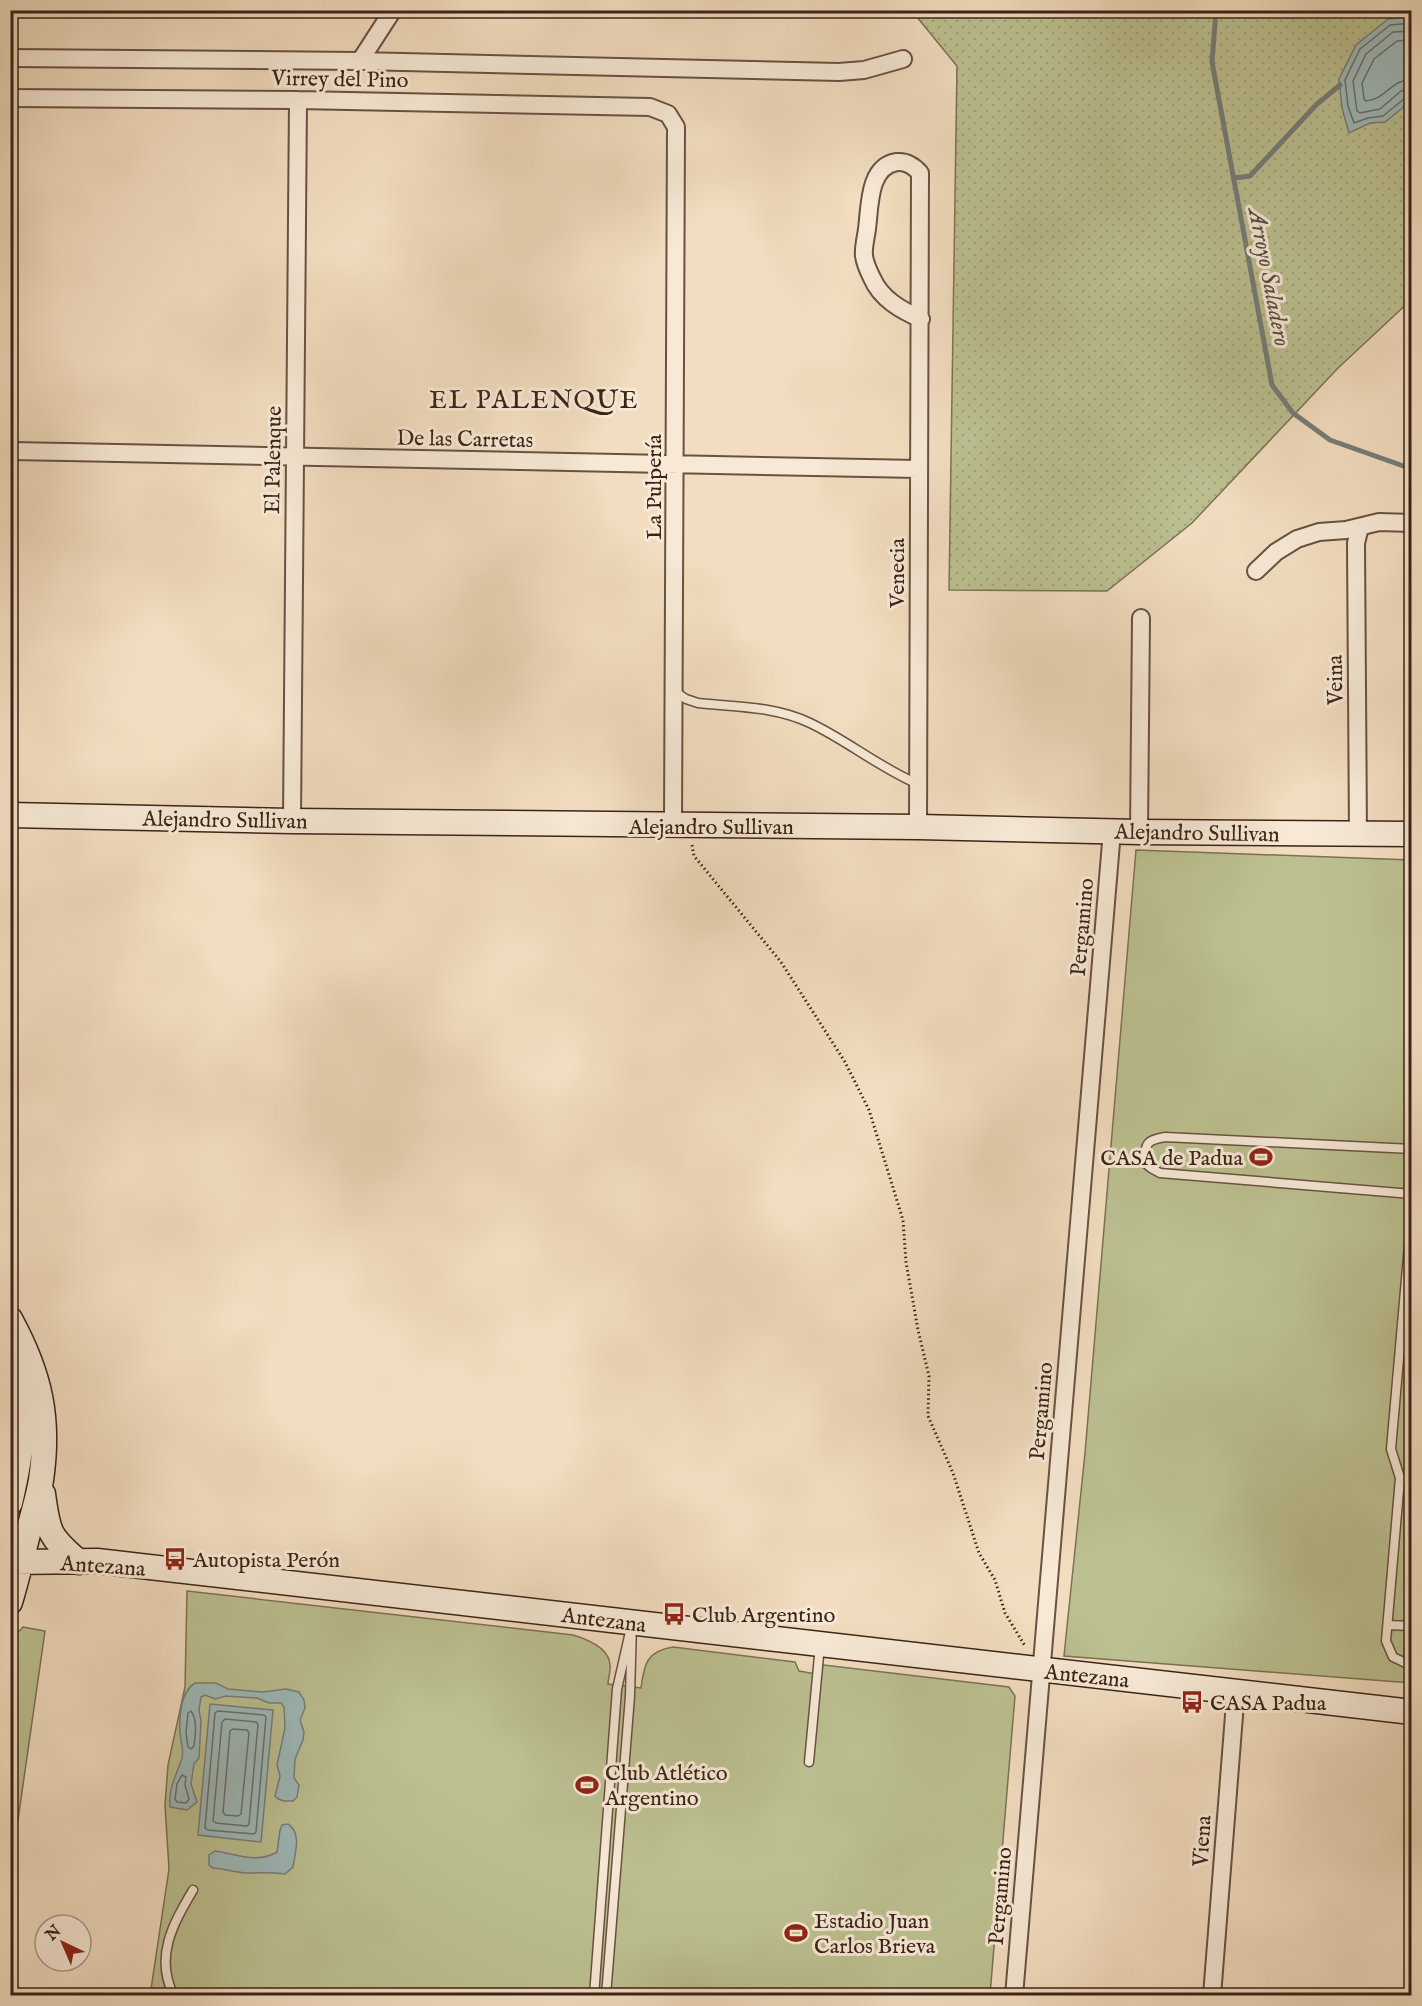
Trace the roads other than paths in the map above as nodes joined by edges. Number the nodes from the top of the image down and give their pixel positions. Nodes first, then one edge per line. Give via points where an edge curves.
1 (393, 10) edge
2 (10, 58) edge
3 (903, 59) dead end
4 (360, 61) junction
5 (10, 98) edge
6 (298, 100) junction
7 (668, 114) joint
8 (921, 319) junction
9 (10, 451) edge
10 (294, 456) junction
11 (675, 466) junction
12 (918, 469) junction
13 (1412, 523) edge
14 (1360, 526) junction
15 (1256, 571) dead end
16 (1141, 618) dead end
17 (674, 691) junction
18 (919, 784) junction
19 (10, 815) edge
20 (292, 821) junction
21 (681, 826) junction
22 (918, 827) junction
23 (1112, 831) junction
24 (1139, 832) junction
25 (1358, 834) junction
26 (1412, 834) edge
27 (1412, 1149) edge
28 (1412, 1194) edge
29 (1412, 1211) edge
30 (10, 1319) edge
31 (10, 1337) edge
32 (41, 1482) junction
33 (10, 1503) edge
34 (16, 1561) edge
35 (53, 1561) junction
36 (80, 1562) junction
37 (10, 1602) edge
38 (632, 1623) junction
39 (1388, 1625) junction
40 (1412, 1626) edge
41 (820, 1644) junction
42 (1412, 1666) edge
43 (1041, 1670) junction
44 (1236, 1690) junction
45 (1412, 1712) edge
46 (809, 1762) dead end
47 (193, 1890) dead end
48 (174, 1995) edge
49 (594, 1995) edge
50 (606, 1995) edge
51 (1014, 1995) edge
52 (1212, 1995) edge

1 - 4 street
2 - 4 street
3 - 4 street via 839,72
5 - 6 street, Virrey del Pino
6 - 7 street, Virrey del Pino via 650,107
6 - 10 street, El Palenque
7 - 11 street, La Pulpería via 676,127
8 - 8 street, Venecia via 920,173 913,165 900,162 877,175 864,256 879,290 892,303
8 - 12 street, Venecia
9 - 10 street, De las Carretas
10 - 11 street, De las Carretas
10 - 20 street, El Palenque
11 - 12 street, De las Carretas
11 - 17 street, La Pulpería
12 - 18 street, Venecia
13 - 14 street
14 - 15 street via 1298,539
14 - 25 street, Veina via 1356,543
16 - 24 street
17 - 18 lane via 698,703 770,710 800,719
17 - 21 street, La Pulpería
18 - 22 street, Venecia
19 - 20 street, Alejandro Sullivan
20 - 21 street, Alejandro Sullivan
21 - 22 street, Alejandro Sullivan
22 - 23 street, Alejandro Sullivan
23 - 24 street, Alejandro Sullivan
23 - 43 street, Pergamino
24 - 25 street, Alejandro Sullivan
25 - 26 street, Alejandro Sullivan
27 - 28 lane via 1165,1137 1152,1139 1145,1146 1144,1162 1160,1173
29 - 39 lane via 1391,1449 1400,1478
30 - 32 street via 38,1382 45,1441
31 - 33 street via 23,1412 22,1446
32 - 34 street
32 - 36 street via 48,1528
34 - 35 street, Antezana
34 - 37 street
35 - 36 street, Antezana
35 - 37 street via 29,1578
36 - 38 street, Antezana
38 - 41 street, Antezana
38 - 49 lane via 617,1689
38 - 50 lane via 630,1696
39 - 40 lane
39 - 42 lane via 1386,1641 1393,1657
41 - 43 street, Antezana
41 - 46 lane
43 - 44 street, Antezana
43 - 51 street, Pergamino
44 - 45 street, Antezana
44 - 52 street, Viena
47 - 48 lane via 166,1947 164,1960

